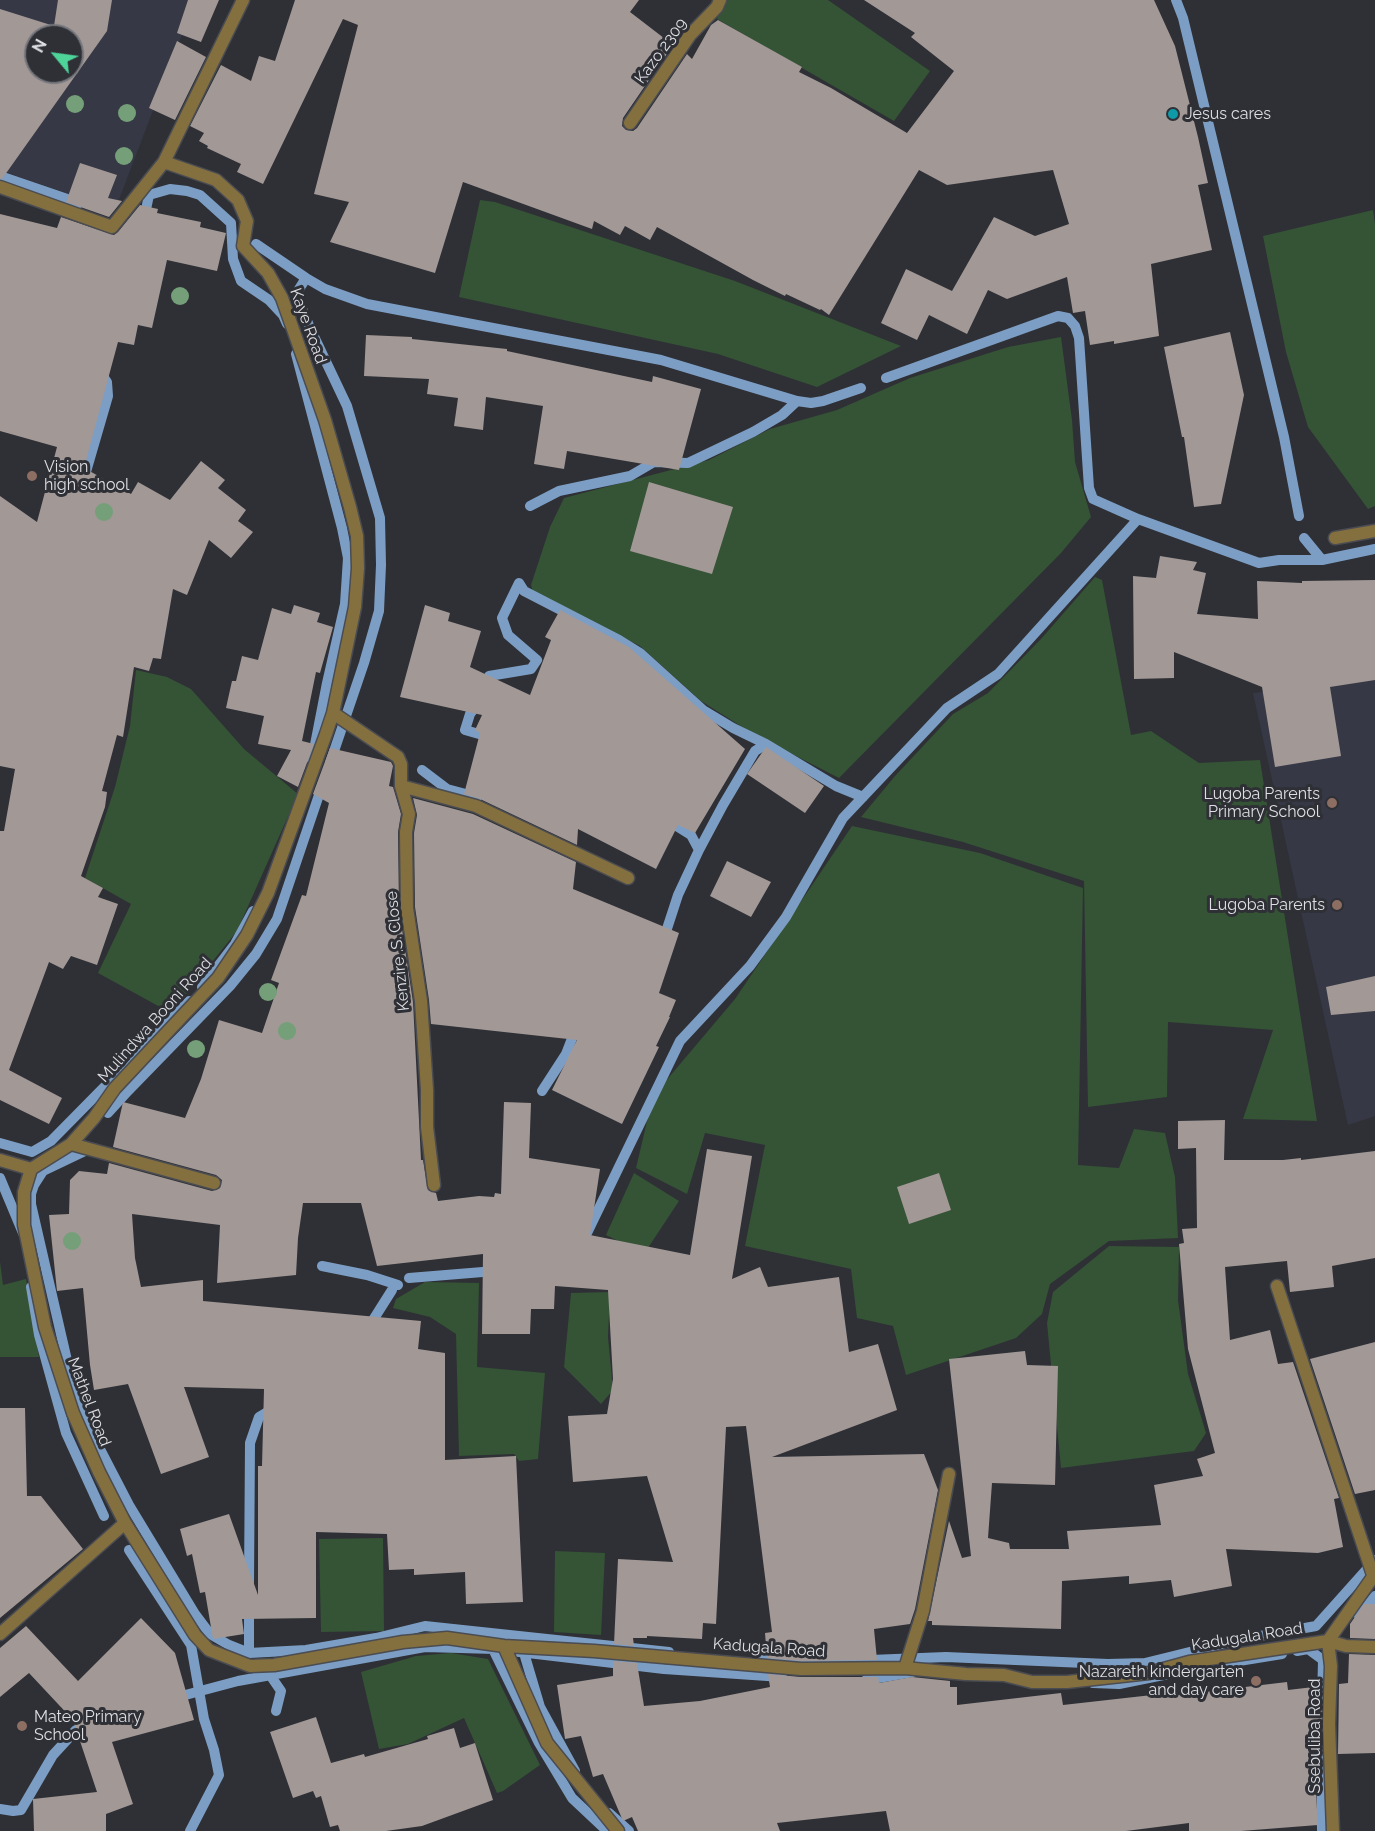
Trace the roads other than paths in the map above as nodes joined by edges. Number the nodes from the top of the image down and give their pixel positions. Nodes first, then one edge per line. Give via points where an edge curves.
1 (243, 0) edge
2 (720, 0) edge
3 (630, 123) dead end
4 (164, 162) junction
5 (0, 187) edge
6 (1375, 531) edge
7 (1335, 538) dead end
8 (333, 713) junction
9 (326, 734) joint
10 (402, 786) junction
11 (628, 878) dead end
12 (71, 1144) junction
13 (0, 1160) edge
14 (31, 1169) junction
15 (214, 1183) dead end
16 (434, 1185) dead end
17 (1277, 1286) dead end
18 (949, 1474) dead end
19 (125, 1523) junction
20 (1374, 1574) edge
21 (0, 1634) edge
22 (1328, 1641) junction
23 (504, 1646) junction
24 (1375, 1647) edge
25 (209, 1650) joint
26 (905, 1668) junction
27 (618, 1831) edge
28 (1333, 1831) edge

1 - 4 street
2 - 3 street, Kazo 2309 via 690,35
4 - 5 street via 112,228
4 - 8 street, Kaye Road via 216,180 238,200 247,221 243,246 268,273 282,298 325,420 357,536 358,568 356,607
6 - 7 street
8 - 9 street, Kaye Road
8 - 10 street, Kenzire .S. Close via 398,757
9 - 12 street, Mulindwa Booni Road via 268,893 247,936 218,978 115,1088
10 - 11 street via 476,806
10 - 16 street, Kenzire .S. Close via 409,814 407,908 420,1001
12 - 14 street, Mulindwa Booni Road
12 - 15 street
13 - 14 street
14 - 19 street, Mathel Road via 24,1192 24,1226 45,1327 73,1413
17 - 20 street
18 - 26 street via 923,1611
19 - 21 street
19 - 25 street, Mathel Road via 195,1635
20 - 22 street
22 - 24 street, Kadugala Road
22 - 26 street, Kadugala Road via 1067,1682 1032,1682 1004,1675
22 - 28 street, Ssebuliba Road
23 - 25 street, Kadugala Road via 447,1638 250,1666
23 - 26 street, Kadugala Road via 801,1669
23 - 27 street via 547,1743

